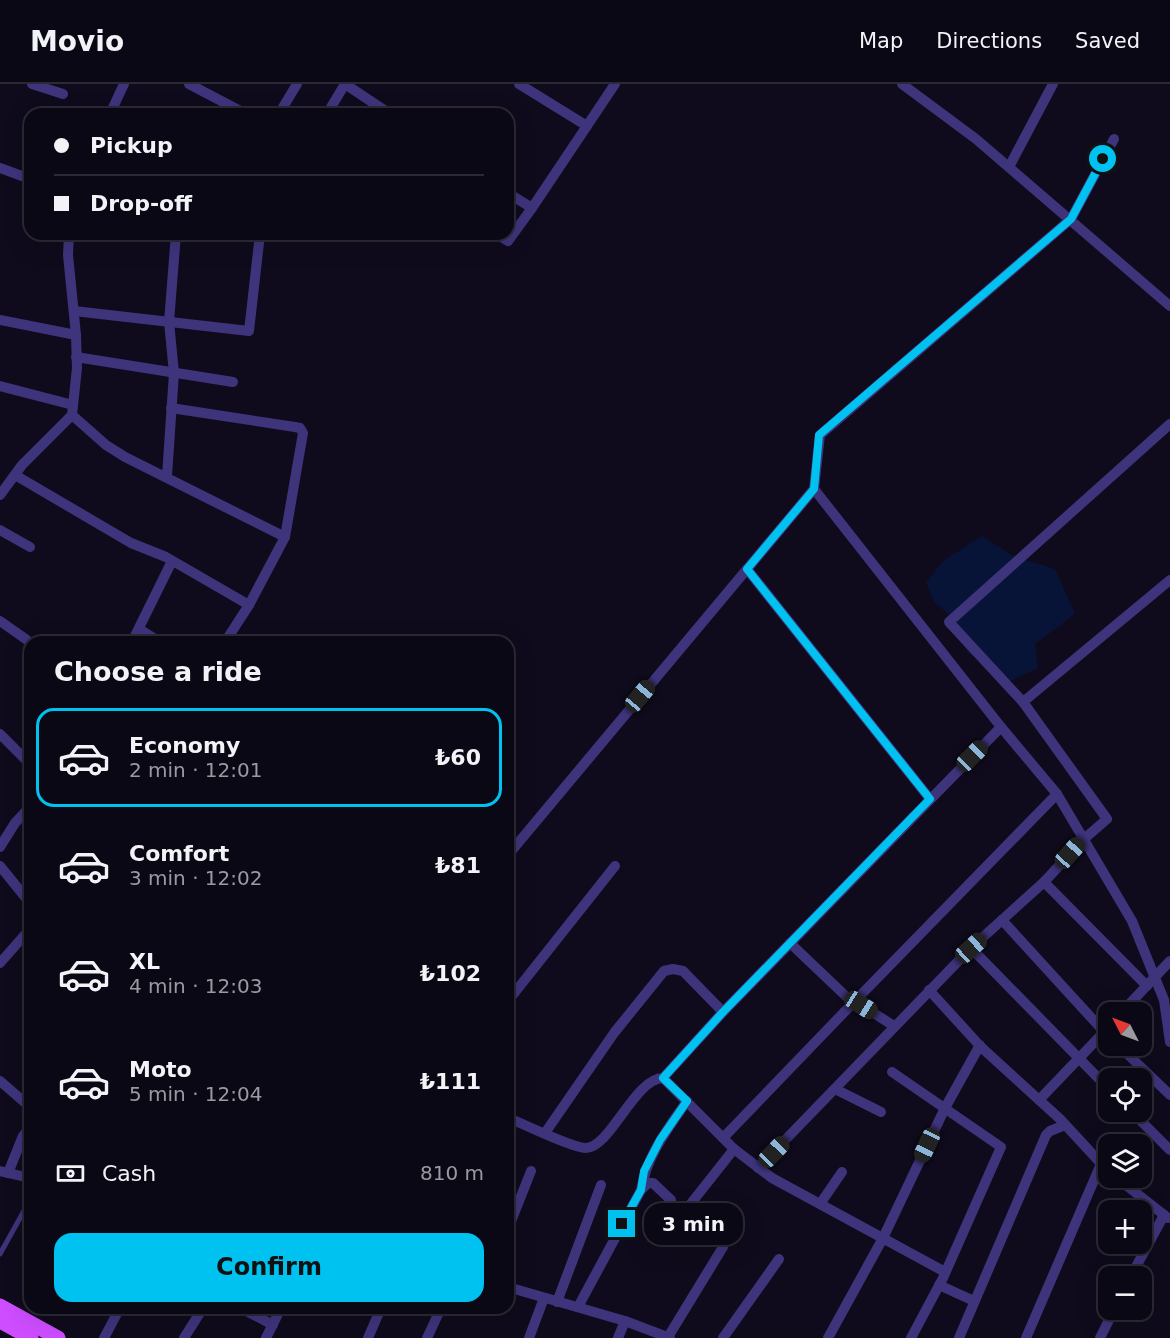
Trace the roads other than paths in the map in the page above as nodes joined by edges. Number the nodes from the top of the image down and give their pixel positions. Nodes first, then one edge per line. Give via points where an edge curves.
1 (32, 84) edge
2 (124, 84) edge
3 (189, 84) edge
4 (297, 84) edge
5 (519, 84) edge
6 (615, 84) edge
7 (902, 84) edge
8 (1053, 84) edge
9 (63, 94) dead end
10 (113, 108) edge
11 (235, 108) edge
12 (283, 108) edge
13 (331, 108) edge
14 (381, 108) edge
15 (587, 126) junction
16 (1114, 139) dead end
17 (1009, 167) junction
18 (0, 168) edge
19 (24, 177) edge
20 (514, 197) edge
21 (532, 208) junction
22 (1071, 219) junction
23 (514, 233) edge
24 (69, 240) edge
25 (176, 240) edge
26 (259, 240) edge
27 (1170, 306) edge
28 (74, 311) junction
29 (0, 320) edge
30 (169, 322) junction
31 (76, 336) junction
32 (76, 357) junction
33 (174, 373) junction
34 (233, 382) dead end
35 (0, 386) edge
36 (171, 408) junction
37 (72, 410) junction
38 (1170, 424) edge
39 (15, 475) junction
40 (166, 476) junction
41 (814, 489) junction
42 (1, 493) edge
43 (0, 530) edge
44 (285, 537) junction
45 (30, 547) dead end
46 (172, 561) junction
47 (747, 569) junction
48 (1170, 581) edge
49 (249, 605) junction
50 (0, 621) edge
51 (139, 629) junction
52 (135, 636) edge
53 (150, 636) edge
54 (229, 636) edge
55 (24, 638) edge
56 (1023, 702) junction
57 (1001, 727) junction
58 (0, 734) edge
59 (24, 758) edge
60 (1057, 794) junction
61 (930, 799) junction
62 (24, 813) edge
63 (1083, 838) junction
64 (0, 847) edge
65 (514, 848) edge
66 (0, 866) edge
67 (615, 866) dead end
68 (1044, 882) junction
69 (24, 896) edge
70 (1002, 920) junction
71 (24, 935) edge
72 (790, 944) junction
73 (971, 948) junction
74 (1170, 961) edge
75 (0, 963) edge
76 (1156, 977) junction
77 (1147, 986) junction
78 (929, 990) junction
79 (514, 993) edge
80 (1132, 1002) edge
81 (853, 1003) junction
82 (723, 1012) junction
83 (1169, 1014) edge
84 (1098, 1022) edge
85 (894, 1026) junction
86 (1098, 1041) edge
87 (1170, 1042) edge
88 (980, 1045) junction
89 (1129, 1056) edge
90 (1079, 1059) junction
91 (892, 1072) dead end
92 (663, 1078) junction
93 (1098, 1078) edge
94 (0, 1081) edge
95 (835, 1089) junction
96 (1170, 1095) edge
97 (1039, 1100) junction
98 (687, 1101) junction
99 (24, 1102) edge
100 (945, 1108) junction
101 (881, 1112) dead end
102 (514, 1120) edge
103 (1142, 1122) edge
104 (1065, 1125) junction
105 (544, 1133) junction
106 (24, 1135) edge
107 (723, 1138) junction
108 (734, 1149) junction
109 (1170, 1150) edge
110 (1098, 1160) edge
111 (758, 1168) junction
112 (531, 1171) dead end
113 (4, 1172) edge
114 (842, 1172) dead end
115 (24, 1177) edge
116 (1098, 1183) edge
117 (601, 1185) dead end
118 (1130, 1188) edge
119 (641, 1190) junction
120 (671, 1200) dead end
121 (820, 1204) junction
122 (689, 1206) dead end
123 (24, 1211) edge
124 (514, 1214) edge
125 (1167, 1217) edge
126 (883, 1238) junction
127 (723, 1247) dead end
128 (0, 1254) edge
129 (779, 1259) dead end
130 (1137, 1266) edge
131 (945, 1272) junction
132 (939, 1285) junction
133 (514, 1289) edge
134 (544, 1298) junction
135 (974, 1301) junction
136 (557, 1302) junction
137 (0, 1306) edge
138 (578, 1308) junction
139 (117, 1314) edge
140 (199, 1314) edge
141 (252, 1314) edge
142 (278, 1314) edge
143 (378, 1314) edge
144 (438, 1314) edge
145 (1109, 1320) edge
146 (0, 1321) edge
147 (625, 1321) junction
148 (273, 1325) junction
149 (655, 1335) edge
150 (32, 1338) edge
151 (58, 1338) edge
152 (104, 1338) edge
153 (184, 1338) edge
154 (266, 1338) edge
155 (368, 1338) edge
156 (427, 1338) edge
157 (529, 1338) edge
158 (618, 1338) edge
159 (669, 1338) edge
160 (723, 1338) edge
161 (828, 1338) edge
162 (911, 1338) edge
163 (958, 1338) edge
164 (1026, 1338) edge
165 (1100, 1338) edge

1 - 9 street
2 - 10 street
3 - 11 street
4 - 12 street
5 - 15 street
6 - 15 street
7 - 17 street
8 - 17 street
13 - 14 street via 345,84
15 - 21 street
16 - 22 street
17 - 22 street
18 - 19 street
20 - 21 street
21 - 23 street
22 - 27 street
22 - 41 street via 819,435
24 - 28 street
25 - 30 street
26 - 30 street via 249,331
28 - 30 street
28 - 31 street
29 - 31 street
30 - 33 street
31 - 32 street
32 - 33 street
32 - 37 street
33 - 34 street
33 - 36 street
35 - 37 street
36 - 40 street
36 - 44 street via 300,428 303,433
37 - 39 street
37 - 40 street via 106,445
38 - 56 street via 949,622
39 - 42 street
39 - 46 street via 131,543
40 - 44 street
41 - 47 street
41 - 57 street
43 - 45 street
44 - 49 street
46 - 49 street
46 - 51 street
47 - 61 street
47 - 65 street
48 - 56 street
49 - 54 street
50 - 55 street
51 - 52 street
51 - 53 street
56 - 63 street via 1107,819
57 - 60 street
57 - 61 street
58 - 59 street
60 - 63 street
60 - 81 street
61 - 72 street
62 - 64 street
63 - 68 street
63 - 76 street via 1132,921
66 - 69 street
67 - 79 street
68 - 70 street
68 - 77 street
70 - 73 street
70 - 84 street
71 - 75 street
72 - 81 street
72 - 82 street
73 - 78 street
73 - 90 street
74 - 76 street
76 - 77 street
76 - 83 street
77 - 80 street
78 - 85 street
78 - 88 street
81 - 85 street
81 - 107 street
82 - 92 street
82 - 105 street via 683,971 664,971 614,1033
83 - 87 street
85 - 95 street
86 - 90 street
88 - 97 street
88 - 100 street
89 - 96 street
90 - 93 street
90 - 97 street
91 - 100 street
92 - 98 street
92 - 105 street via 641,1091 600,1142 590,1148
94 - 99 street
95 - 101 street
95 - 111 street
97 - 104 street
98 - 107 street
98 - 119 street via 660,1140 644,1171
100 - 126 street
100 - 131 street via 1001,1146
102 - 105 street
103 - 109 street
104 - 110 street
104 - 135 street via 1046,1135
106 - 113 street
107 - 108 street
108 - 111 street
108 - 122 street
111 - 121 street
112 - 124 street
113 - 115 street
114 - 121 street
116 - 164 street
117 - 136 street
118 - 125 street
119 - 120 street via 653,1183
119 - 138 street
121 - 126 street
123 - 128 lane
125 - 130 street
126 - 131 street
126 - 161 street
127 - 159 street
129 - 160 street
131 - 132 street
132 - 135 street
132 - 162 street
133 - 134 street
134 - 136 street
134 - 157 street
135 - 163 street
136 - 138 street
137 - 151 main road
138 - 147 street
139 - 152 street
140 - 153 street
141 - 148 street
142 - 148 street
143 - 155 street
144 - 156 street
145 - 165 street
146 - 150 main road
147 - 149 street
147 - 158 street
148 - 154 street
149 - 159 street

